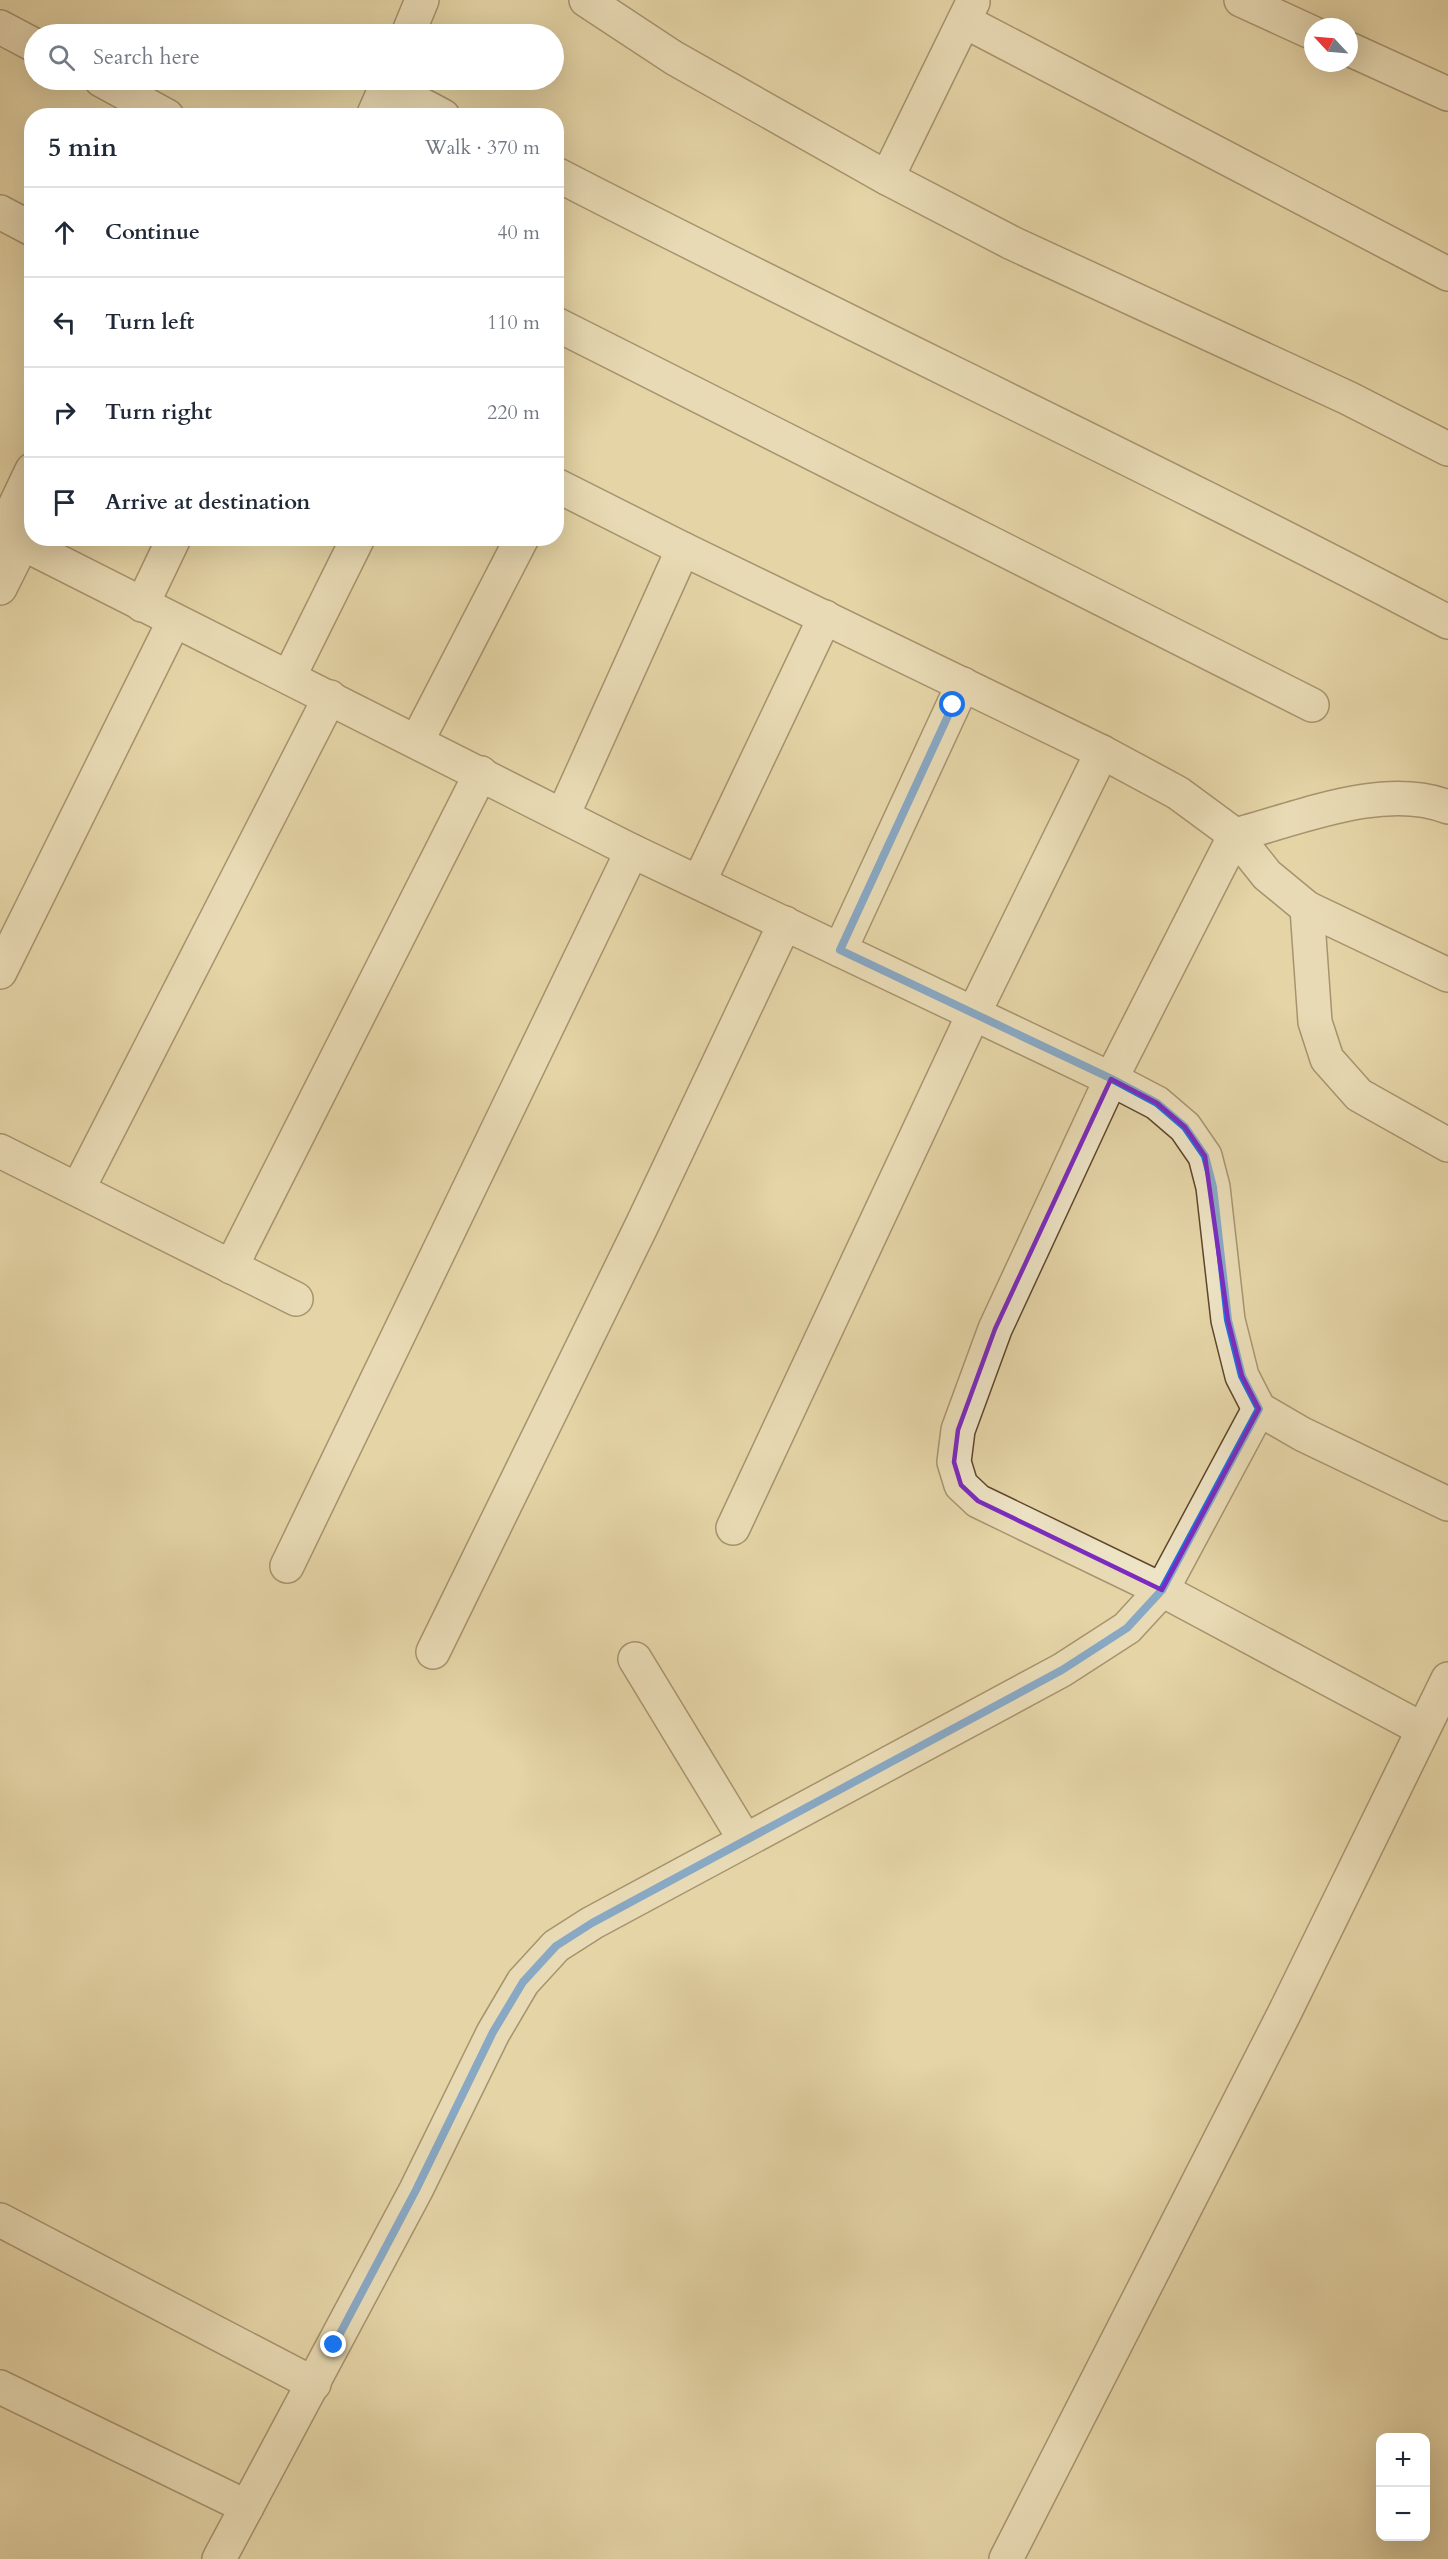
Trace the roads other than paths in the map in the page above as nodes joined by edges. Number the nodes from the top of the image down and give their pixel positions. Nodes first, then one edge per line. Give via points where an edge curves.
1 (422, 0) edge
2 (586, 0) edge
3 (1240, 0) edge
4 (969, 10) edge
5 (412, 24) edge
6 (0, 27) edge
7 (1304, 29) edge
8 (24, 40) edge
9 (1358, 53) edge
10 (119, 90) edge
11 (384, 90) edge
12 (399, 90) edge
13 (1448, 94) edge
14 (152, 108) edge
15 (376, 108) edge
16 (429, 108) edge
17 (564, 178) edge
18 (887, 178) junction
19 (0, 212) edge
20 (24, 224) edge
21 (1448, 274) edge
22 (564, 328) edge
23 (1448, 449) edge
24 (564, 488) edge
25 (24, 492) edge
26 (8, 536) edge
27 (24, 544) edge
28 (27, 546) edge
29 (170, 546) edge
30 (354, 546) edge
31 (518, 546) edge
32 (683, 549) junction
33 (0, 588) edge
34 (142, 605) junction
35 (825, 617) junction
36 (174, 621) junction
37 (1448, 622) edge
38 (289, 677) junction
39 (963, 684) junction
40 (330, 697) junction
41 (1312, 705) dead end
42 (417, 741) junction
43 (1102, 753) junction
44 (481, 773) junction
45 (1448, 807) edge
46 (562, 815) junction
47 (1235, 835) junction
48 (632, 851) junction
49 (699, 882) junction
50 (1307, 908) junction
51 (785, 923) junction
52 (840, 950) junction
53 (0, 972) edge
54 (1448, 975) edge
55 (973, 1015) junction
56 (1112, 1079) junction
57 (1448, 1146) edge
58 (0, 1151) edge
59 (78, 1189) junction
60 (231, 1267) junction
61 (296, 1299) dead end
62 (1259, 1409) junction
63 (1448, 1504) edge
64 (734, 1528) dead end
65 (286, 1566) dead end
66 (1162, 1590) junction
67 (433, 1652) dead end
68 (635, 1659) dead end
69 (1448, 1679) edge
70 (1422, 1729) junction
71 (745, 1840) junction
72 (0, 2220) edge
73 (314, 2384) junction
74 (0, 2387) edge
75 (247, 2507) junction
76 (219, 2559) edge
77 (1006, 2559) edge

1 - 5 street
2 - 18 street via 674,58
3 - 7 street
4 - 18 street
4 - 21 street
6 - 8 street
9 - 13 street
10 - 14 street
11 - 15 street
12 - 16 street
17 - 37 street via 746,272 1312,550
18 - 23 street via 1012,243 1348,398
19 - 20 street
22 - 41 street
24 - 32 street
25 - 26 street
26 - 27 street
26 - 33 street
28 - 34 street
29 - 34 street
30 - 38 street
31 - 42 street
32 - 35 street
32 - 46 street
34 - 36 street
35 - 39 street
35 - 49 street
36 - 38 street
36 - 53 street
38 - 40 street
39 - 43 street
39 - 52 street
40 - 42 street
40 - 59 street
42 - 44 street
43 - 47 street via 1178,793
43 - 55 street
44 - 46 street
44 - 60 street
45 - 47 street via 1399,796 1367,799
46 - 48 street
47 - 50 street via 1267,874
47 - 56 street
48 - 49 street
48 - 65 street
49 - 51 street
50 - 54 street
50 - 57 street via 1315,1022 1327,1059 1359,1095
51 - 52 street
51 - 67 street
52 - 55 street
55 - 56 street
55 - 64 street
56 - 62 street via 1164,1109 1185,1127 1205,1156 1213,1187 1228,1320 1242,1376
56 - 66 street via 995,1329 958,1430 954,1462 961,1485 978,1501
58 - 59 street
59 - 60 street
60 - 61 street
62 - 63 street via 1302,1434
62 - 66 street
66 - 70 street
66 - 71 street via 1127,1628 1062,1670
68 - 71 street
69 - 70 street
70 - 77 street via 1284,2014
71 - 73 street via 556,1946 523,1982 493,2032
72 - 73 street
73 - 75 street
74 - 75 street
75 - 76 street

